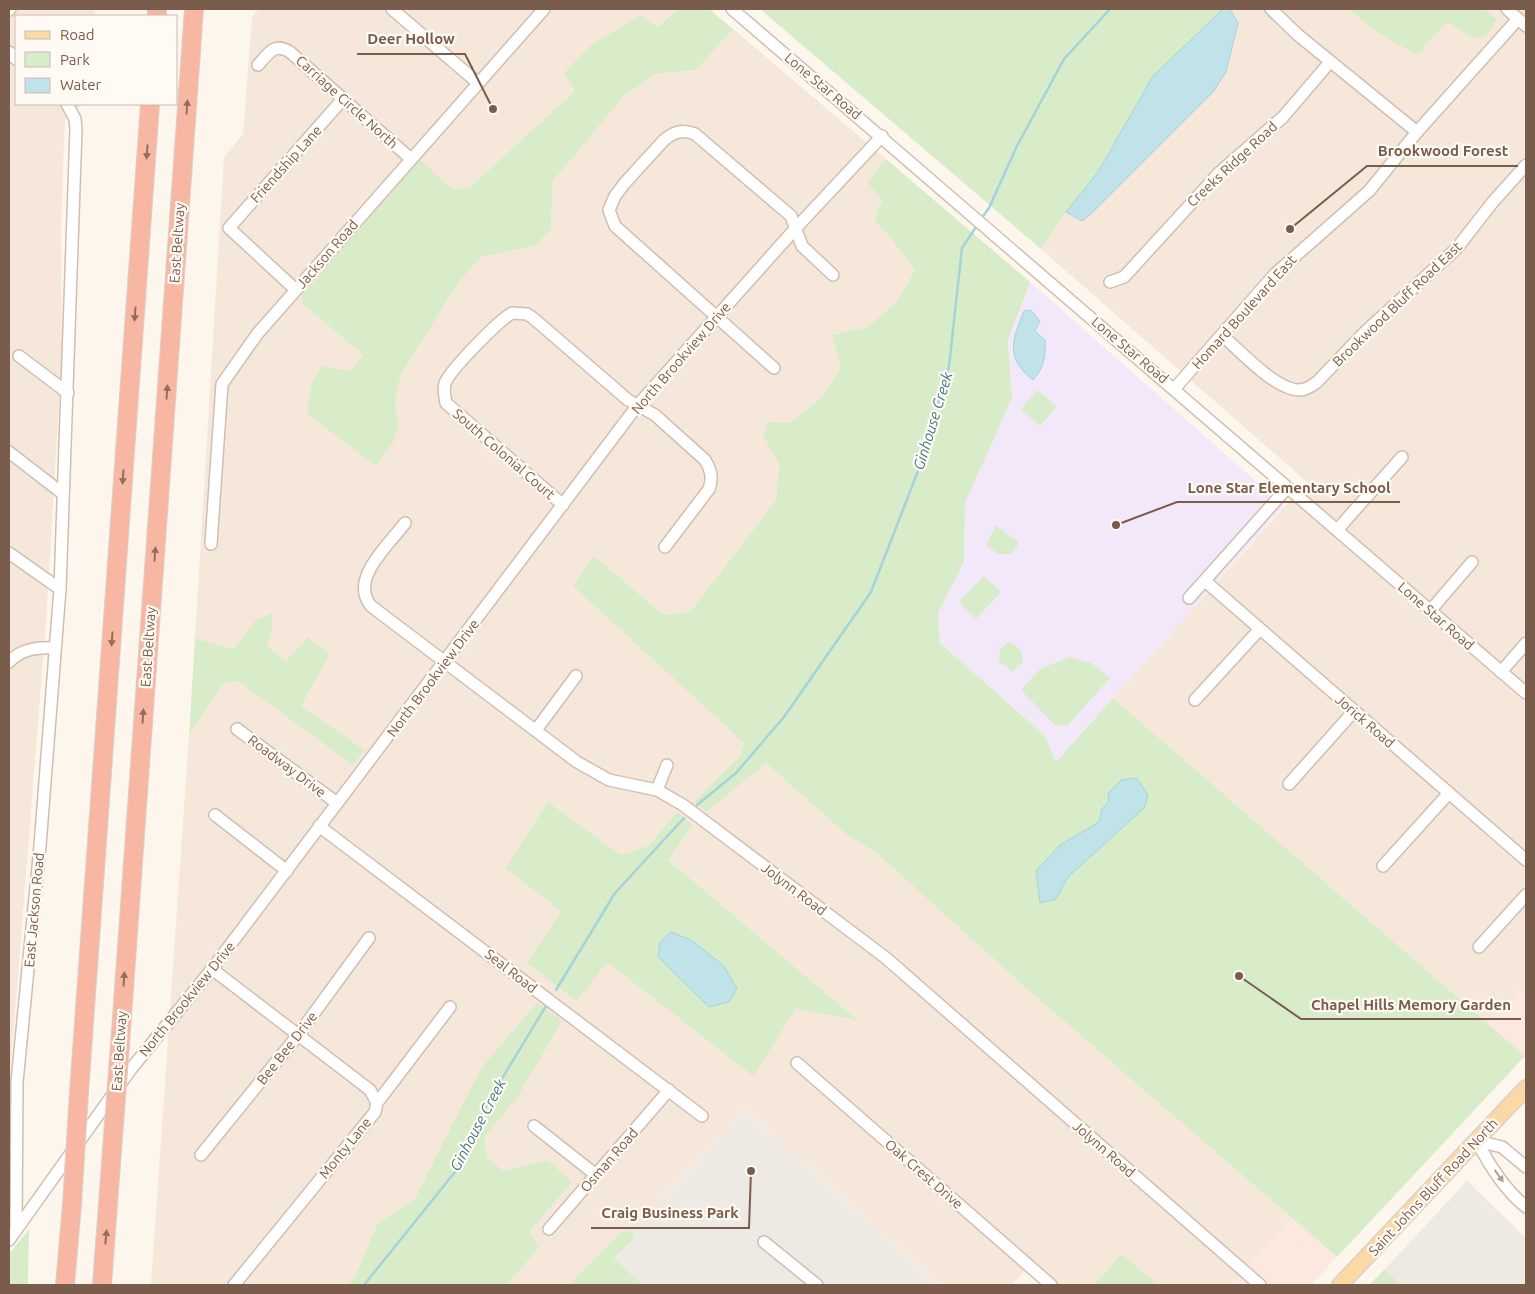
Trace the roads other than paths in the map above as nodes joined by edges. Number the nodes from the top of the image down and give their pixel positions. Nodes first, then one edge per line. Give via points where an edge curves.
1 (194, 9) edge
2 (392, 9) edge
3 (544, 9) edge
4 (732, 9) edge
5 (1271, 9) edge
6 (1507, 9) edge
7 (1522, 22) edge
8 (1330, 62) junction
9 (258, 65) dead end
10 (478, 83) junction
11 (344, 99) junction
12 (68, 105) edge
13 (150, 105) edge
14 (1417, 132) junction
15 (882, 136) junction
16 (411, 159) junction
17 (1526, 165) edge
18 (795, 229) junction
19 (834, 275) dead end
20 (1110, 282) dead end
21 (296, 290) junction
22 (718, 316) junction
23 (1223, 336) junction
24 (19, 356) dead end
25 (774, 368) dead end
26 (1175, 388) junction
27 (68, 393) junction
28 (637, 406) junction
29 (9, 452) edge
30 (1402, 458) dead end
31 (1287, 488) junction
32 (62, 493) junction
33 (563, 505) junction
34 (404, 523) dead end
35 (1336, 530) junction
36 (211, 544) dead end
37 (665, 546) dead end
38 (9, 553) edge
39 (1472, 562) dead end
40 (1205, 581) junction
41 (60, 590) junction
42 (1189, 598) dead end
43 (1430, 611) junction
44 (1259, 630) junction
45 (1526, 644) edge
46 (55, 648) junction
47 (9, 661) edge
48 (446, 662) junction
49 (1501, 672) junction
50 (576, 676) dead end
51 (1526, 693) edge
52 (1195, 700) dead end
53 (1354, 712) junction
54 (237, 728) dead end
55 (536, 730) junction
56 (666, 765) dead end
57 (1289, 784) dead end
58 (657, 790) junction
59 (1448, 793) junction
60 (337, 803) junction
61 (215, 815) dead end
62 (319, 826) junction
63 (1526, 860) edge
64 (1383, 866) dead end
65 (287, 871) junction
66 (1526, 895) edge
67 (369, 938) dead end
68 (1479, 947) dead end
69 (212, 969) junction
70 (450, 1007) dead end
71 (298, 1035) junction
72 (797, 1063) dead end
73 (13, 1079) edge
74 (1526, 1088) edge
75 (669, 1090) junction
76 (377, 1103) junction
77 (702, 1116) dead end
78 (534, 1126) dead end
79 (1477, 1140) junction
80 (201, 1155) dead end
81 (13, 1163) edge
82 (1526, 1166) edge
83 (596, 1175) junction
84 (1526, 1207) edge
85 (550, 1229) dead end
86 (12, 1235) edge
87 (764, 1242) dead end
88 (65, 1285) edge
89 (102, 1285) edge
90 (234, 1285) edge
91 (817, 1285) edge
92 (1051, 1285) edge
93 (1260, 1285) edge
94 (1340, 1285) edge

89 -> 1 highway, East Beltway, bridge
2 - 10 street
3 - 10 street, Jackson Road
4 - 15 street, Lone Star Road
5 - 8 street
6 - 7 street
7 - 14 street, Homard Boulevard East
8 - 14 street
8 - 20 street, Creeks Ridge Road via 1283,117 1219,173 1124,277
9 - 11 street, Carriage Circle North via 270,51 282,47
10 - 16 street, Jackson Road
11 - 16 street, Carriage Circle North
11 - 21 street, Friendship Lane via 229,228
12 - 27 street via 75,119 76,130
13 -> 88 highway, bridge
14 - 23 street, Homard Boulevard East via 1369,191 1275,274
15 - 18 street, North Brookview Drive
15 - 26 street, Lone Star Road
16 - 21 street, Jackson Road
17 - 23 street, Brookwood Bluff Road East via 1457,248 1365,332 1317,382 1301,390 1280,384
18 - 19 street via 802,246
18 - 22 street, North Brookview Drive
18 - 22 street via 791,216 687,130 664,140 624,184 609,210 614,226
21 - 36 street, Jackson Road via 258,334 222,384
22 - 25 street via 726,327
22 - 28 street, North Brookview Drive
23 - 26 street, Homard Boulevard East
24 - 27 street
26 - 31 street, Lone Star Road
27 - 32 street
28 - 33 street, North Brookview Drive
28 - 33 street, South Colonial Court via 527,314 512,313 498,323 449,378 444,392 446,403
28 - 37 street via 655,414 710,467 712,480 709,489
29 - 32 street
30 - 35 street
31 - 35 street, Lone Star Road
31 - 40 street
32 - 41 street
33 - 48 street, North Brookview Drive
34 - 48 street, Jolynn Road via 366,575 363,592 371,606
35 - 43 street, Lone Star Road
38 - 41 street
39 - 43 street
40 - 42 street
40 - 44 street, Jorick Road
41 - 46 street, East Jackson Road
43 - 49 street, Lone Star Road
44 - 52 street
44 - 53 street, Jorick Road
45 - 49 street
46 - 47 street via 38,647
46 - 73 street, East Jackson Road via 40,846
48 - 55 street, Jolynn Road
48 - 60 street, North Brookview Drive
49 - 51 street, Lone Star Road
50 - 55 street
53 - 57 street
53 - 59 street, Jorick Road
54 - 60 street, Roadway Drive
55 - 58 street, Jolynn Road via 598,775
56 - 58 street
58 - 93 street, Jolynn Road via 683,805 886,958
59 - 63 street, Jorick Road
59 - 64 street
60 - 62 street, North Brookview Drive
61 - 65 street
62 - 65 street, North Brookview Drive
62 - 75 street, Seal Road
65 - 69 street, North Brookview Drive
66 - 68 street
67 - 71 street, Bee Bee Drive
69 - 71 street
69 - 86 street, North Brookview Drive via 131,1069
70 - 76 street, Monty Lane
71 - 76 street via 370,1090
71 - 80 street, Bee Bee Drive
72 - 92 street, Oak Crest Drive
73 - 81 street, East Jackson Road
74 - 79 main road, Saint Johns Bluff Road North
75 - 77 street, Seal Road
75 - 83 street, Osman Road
76 - 90 street, Monty Lane via 375,1112
78 - 83 street
79 - 82 street via 1502,1147
79 -> 84 street via 1507,1188
79 - 94 main road, Saint Johns Bluff Road North
81 - 86 street, East Jackson Road
83 - 85 street, Osman Road
87 - 91 street

